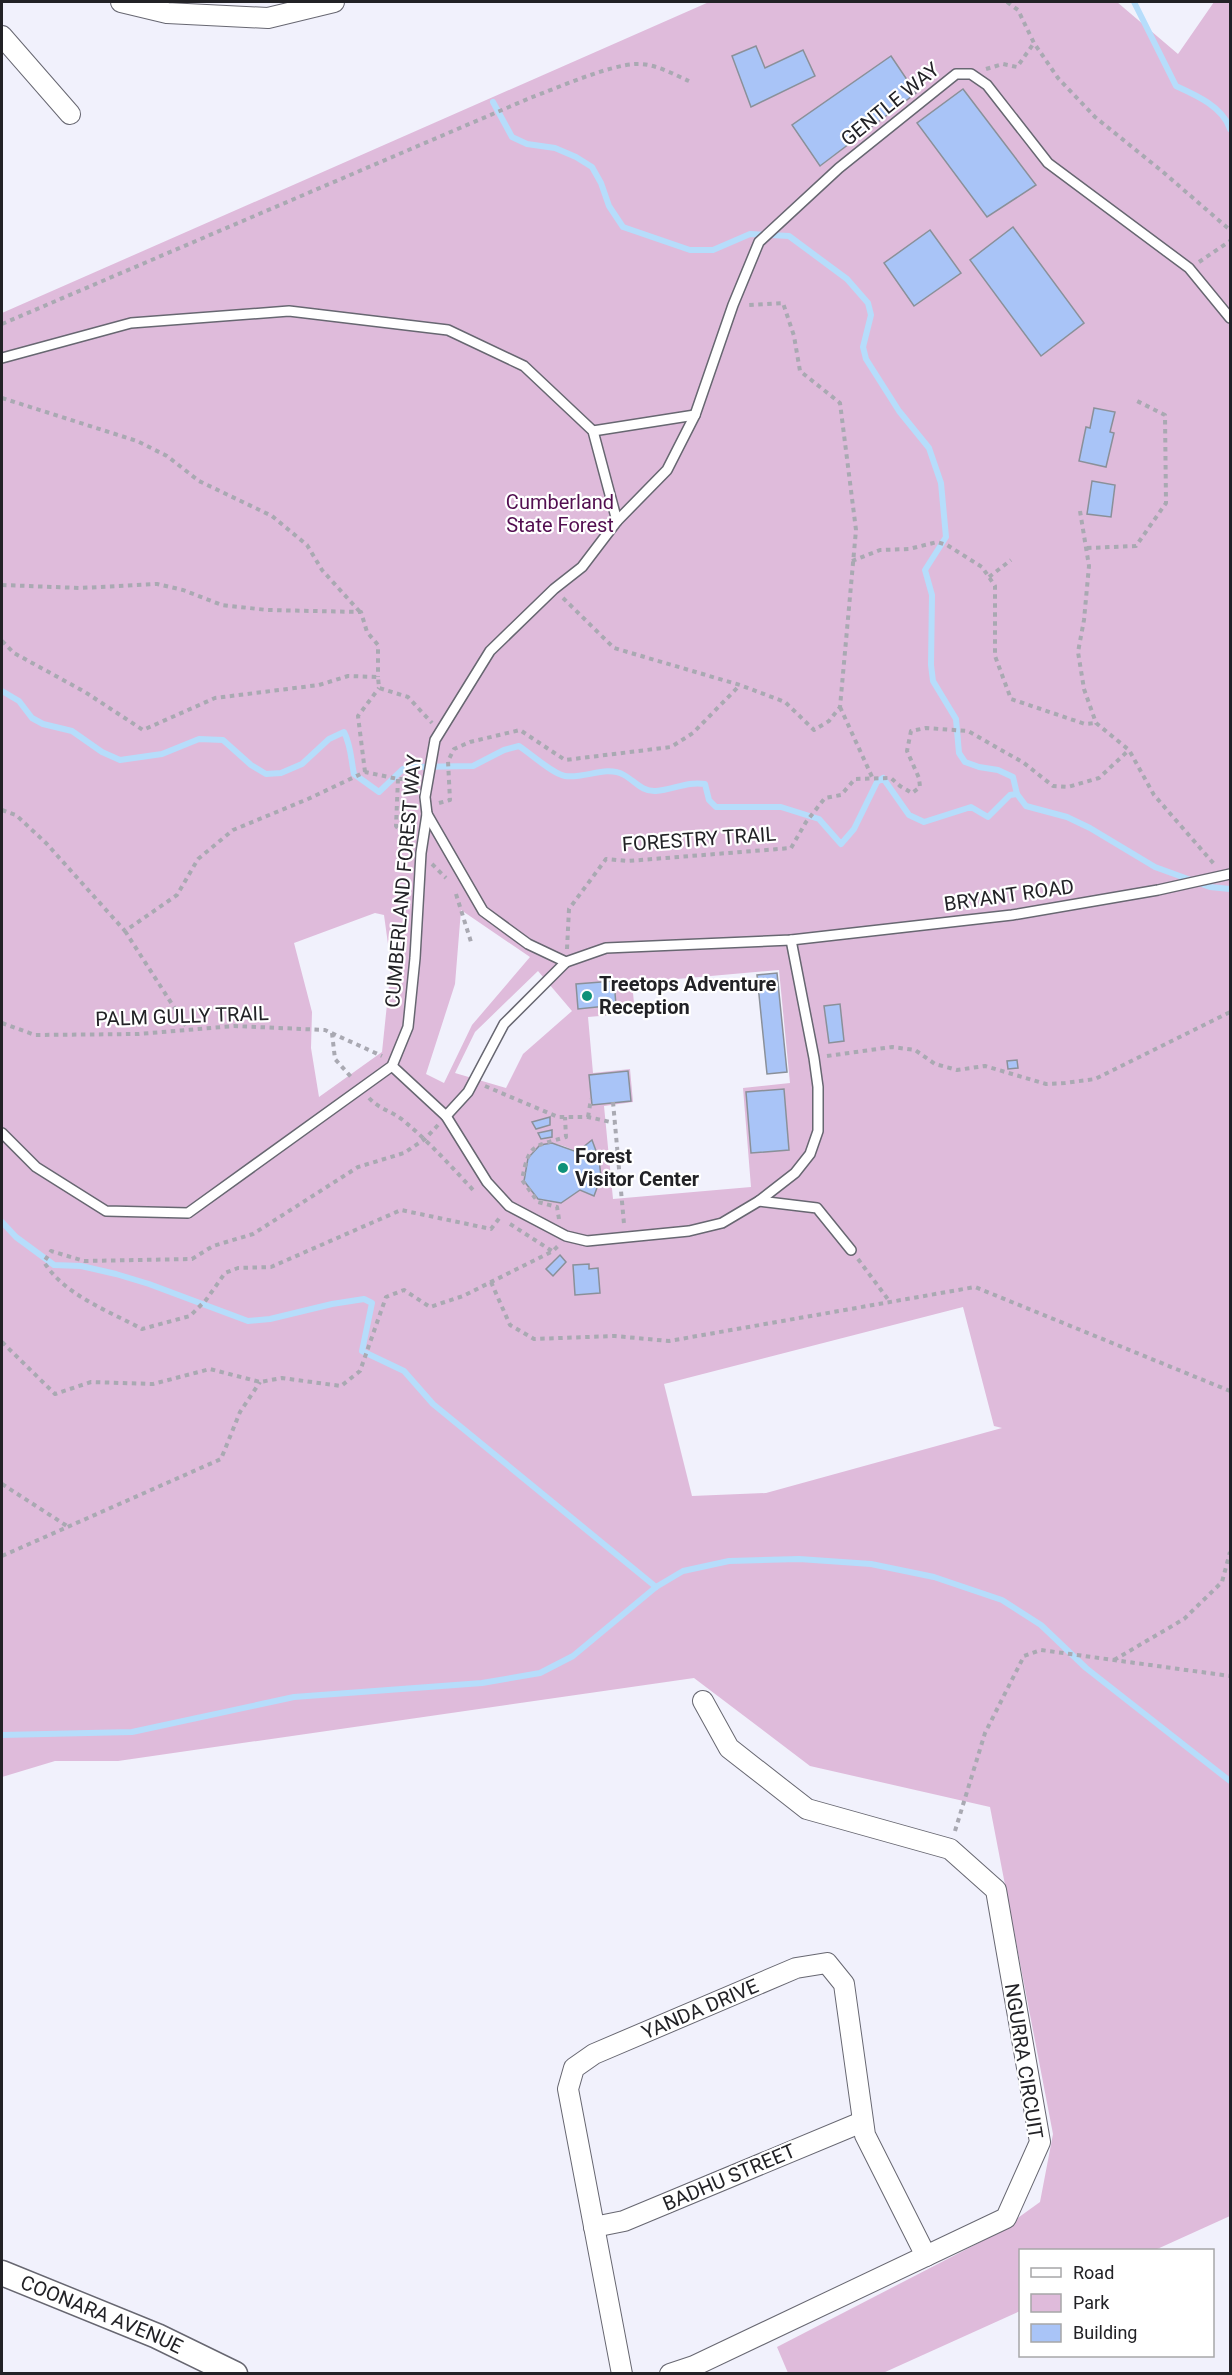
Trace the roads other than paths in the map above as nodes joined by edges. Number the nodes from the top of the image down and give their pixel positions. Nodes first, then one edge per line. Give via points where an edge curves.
1 (121, 2) edge
2 (334, 2) edge
3 (2, 36) edge
4 (70, 114) dead end
5 (1230, 318) edge
6 (2, 358) edge
7 (695, 415) junction
8 (594, 431) junction
9 (617, 521) junction
10 (427, 814) junction
11 (1223, 876) edge
12 (791, 940) junction
13 (566, 962) junction
14 (392, 1066) junction
15 (446, 1116) junction
16 (2, 1133) edge
17 (759, 1201) junction
18 (851, 1250) road end
19 (703, 1701) dead end
20 (862, 2122) junction
21 (594, 2227) junction
22 (926, 2256) junction
23 (2, 2273) edge
24 (235, 2373) edge
25 (622, 2373) edge
26 (670, 2373) edge

1 - 2 street via 167,13 268,18
3 - 4 street
5 - 7 lane, GENTLE WAY via 1190,268 1048,163 987,85 971,74 956,74 839,168 759,243
6 - 8 lane via 131,322 289,311 448,330 524,366
7 - 8 lane
7 - 9 lane, GENTLE WAY via 667,470
8 - 9 lane
9 - 10 lane, CUMBERLAND FOREST WAY via 582,567 490,651 437,736 425,797
10 - 13 lane via 483,911 528,944
10 - 14 lane, CUMBERLAND FOREST WAY via 408,1028
11 - 12 lane, BRYANT ROAD via 1012,915
12 - 13 lane, BRYANT ROAD via 606,948
12 - 17 lane via 814,1058 818,1131 810,1154 795,1173
13 - 15 lane via 504,1024 468,1092
14 - 15 lane
14 - 16 lane via 188,1213 106,1211 36,1167
15 - 17 lane via 487,1182 509,1206 564,1235 587,1241 689,1231 722,1223
17 - 18 lane via 817,1209
19 - 22 street, NGURRA CIRCUIT via 729,1748 807,1809 950,1848 996,1890 1040,2142 1006,2218
20 - 21 street, BADHU STREET via 624,2221
20 - 21 street, YANDA DRIVE via 844,1984 827,1963 796,1968 594,2054 574,2068 568,2089
20 - 22 street, YANDA DRIVE
21 - 25 street, YANDA DRIVE
22 - 26 street, NGURRA CIRCUIT via 694,2366
23 - 24 street, COONARA AVENUE via 157,2336

